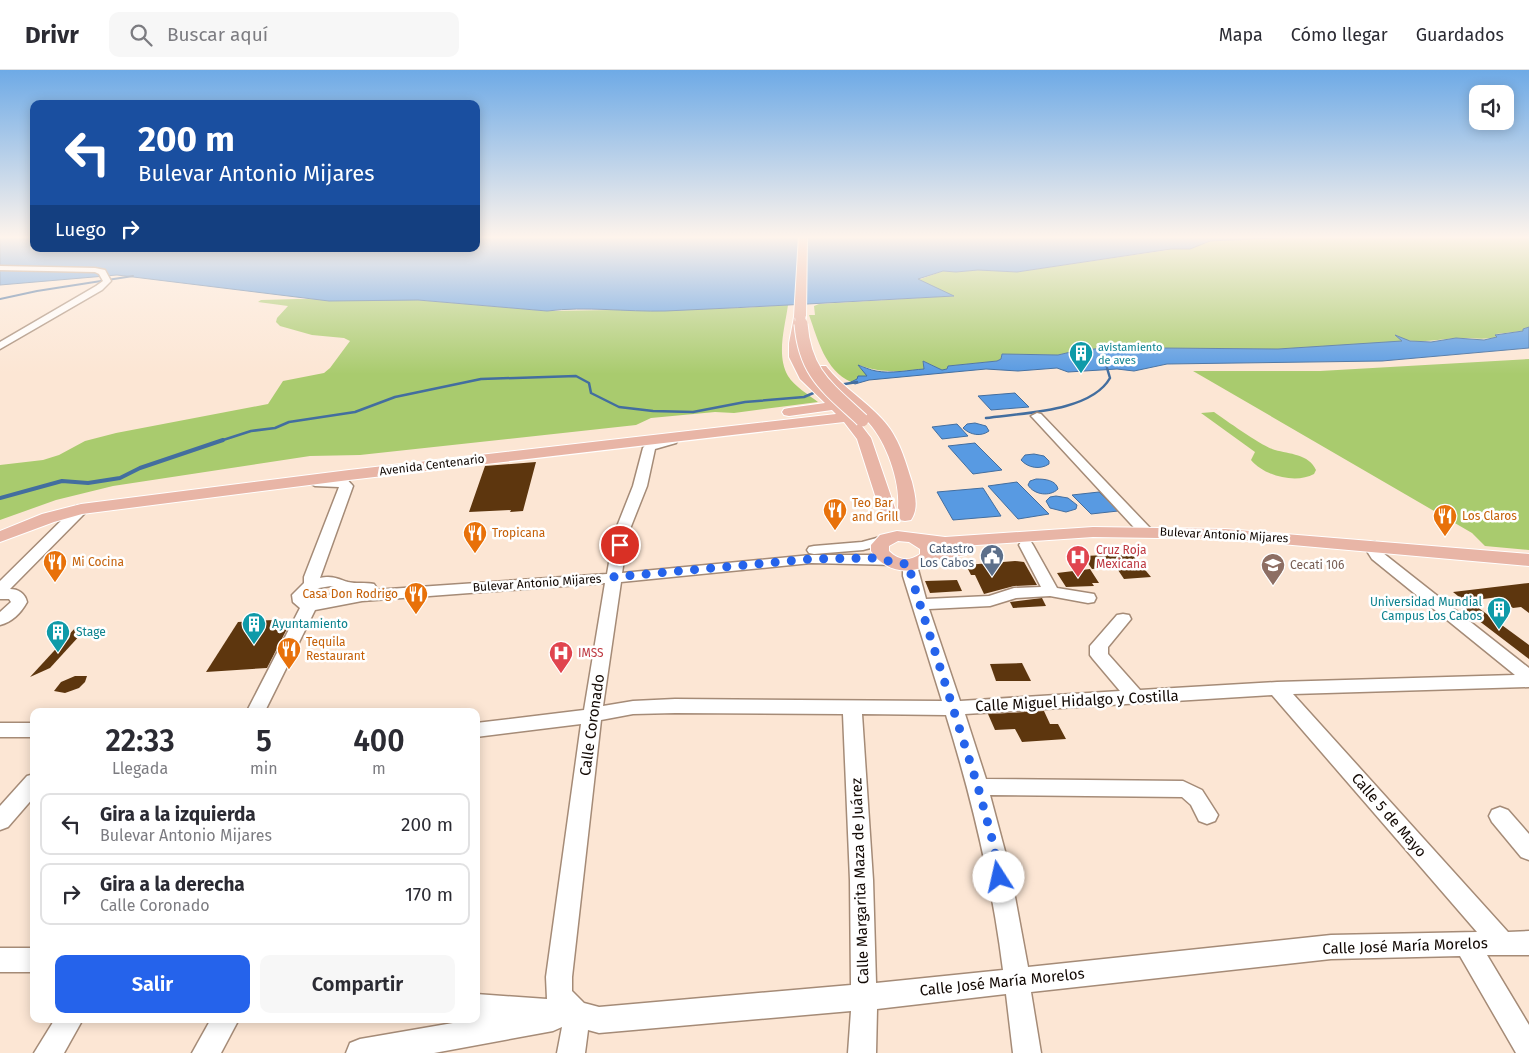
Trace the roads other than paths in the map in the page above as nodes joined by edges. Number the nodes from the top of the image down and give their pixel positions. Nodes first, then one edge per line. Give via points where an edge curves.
1 (106, 282) edge
2 (801, 282) edge
3 (800, 317) junction
4 (0, 346) edge
5 (840, 400) junction
6 (1037, 416) dead end
7 (860, 418) junction
8 (702, 434) junction
9 (304, 482) junction
10 (81, 509) junction
11 (897, 516) junction
12 (0, 529) edge
13 (1146, 532) junction
14 (0, 538) edge
15 (886, 539) junction
16 (918, 539) junction
17 (1049, 539) junction
18 (1026, 545) junction
19 (1374, 551) junction
20 (1529, 560) edge
21 (910, 561) junction
22 (1529, 572) edge
23 (615, 574) junction
24 (312, 585) junction
25 (1051, 591) junction
26 (0, 592) edge
27 (338, 594) junction
28 (1088, 598) dead end
29 (920, 604) junction
30 (310, 605) junction
31 (1123, 619) dead end
32 (0, 620) edge
33 (1529, 676) edge
34 (1529, 681) edge
35 (1277, 688) junction
36 (1136, 698) junction
37 (258, 708) edge
38 (852, 708) junction
39 (954, 708) junction
40 (592, 716) junction
41 (0, 730) edge
42 (30, 730) edge
43 (480, 730) edge
44 (30, 787) edge
45 (978, 787) junction
46 (1207, 815) dead end
47 (1500, 816) dead end
48 (0, 821) edge
49 (1529, 850) edge
50 (1501, 942) junction
51 (1466, 943) junction
52 (1529, 943) edge
53 (0, 960) edge
54 (30, 960) edge
55 (1017, 981) junction
56 (865, 997) junction
57 (480, 1007) edge
58 (577, 1014) junction
59 (67, 1023) edge
60 (224, 1023) edge
61 (1529, 1050) edge
62 (48, 1053) edge
63 (206, 1053) edge
64 (360, 1053) edge
65 (570, 1053) edge
66 (862, 1053) edge
67 (1027, 1053) edge

1 - 4 street
2 - 3 main road
3 - 5 main road, bridge via 818,366
3 - 5 main road via 795,357 805,376
3 - 7 main road, bridge via 802,346 809,366 818,380
5 - 7 main road
5 - 7 main road
5 - 12 main road, Avenida Centenario via 227,478 70,504
6 - 13 street
7 - 8 main road, Avenida Centenario
7 - 11 main road via 865,442
7 - 11 main road via 876,440
7 - 11 main road via 884,432 890,444 908,501
8 - 9 main road, Avenida Centenario
8 - 23 street, Calle Coronado via 661,442 649,448 640,486 620,534
9 - 10 main road, Avenida Centenario
9 - 24 street via 342,482 346,486 312,576
10 - 14 main road, Avenida Centenario via 48,518
10 - 26 street
11 - 15 main road
11 - 16 main road
13 - 17 main road, Bulevar Antonio Mijares
13 - 19 main road, Bulevar Antonio Mijares via 1262,536
15 - 16 main road, Bulevar Antonio Mijares via 900,536
15 - 21 main road via 880,545 884,557
15 - 23 street, Bulevar Antonio Mijares via 860,546
16 - 17 main road, Bulevar Antonio Mijares via 945,542
16 - 21 main road via 928,547
17 - 18 main road, Bulevar Antonio Mijares
17 - 19 main road, Bulevar Antonio Mijares
18 - 21 main road, Bulevar Antonio Mijares via 955,551
18 - 25 street
19 - 20 main road, Bulevar Antonio Mijares
19 - 22 main road, Bulevar Antonio Mijares
19 - 33 street
21 - 23 street, Bulevar Antonio Mijares via 811,559
21 - 29 street
23 - 27 street, Bulevar Antonio Mijares via 362,596
23 - 40 street, Calle Coronado
24 - 27 street via 337,582
24 - 30 street via 304,590 300,599
25 - 28 street
25 - 29 street via 1014,593 990,600
26 - 32 street via 13,594 19,603
27 - 30 street via 320,605
29 - 39 street
30 - 37 street
31 - 36 street via 1099,646 1099,655
34 - 35 street, Calle Miguel Hidalgo y Costilla
35 - 36 street, Calle Miguel Hidalgo y Costilla
35 - 50 street, Calle 5 de Mayo
36 - 39 street, Calle Miguel Hidalgo y Costilla
38 - 39 street, Calle Miguel Hidalgo y Costilla
38 - 40 street, Calle Miguel Hidalgo y Costilla via 675,706 629,708
38 - 56 street, Calle Margarita Maza de Juárez
39 - 45 street
40 - 43 street, Calle Miguel Hidalgo y Costilla
40 - 58 street, Calle Coronado via 559,977 558,997
41 - 42 street
44 - 48 street
45 - 46 street via 1183,789 1191,791
45 - 55 street via 994,846
47 - 49 street
50 - 51 street, Calle José María Morelos
50 - 52 street, Calle José María Morelos
51 - 55 street, Calle José María Morelos via 1331,947
51 - 61 street
53 - 54 street
55 - 56 street, Calle José María Morelos
55 - 67 street
56 - 58 street, Calle José María Morelos via 599,1020
56 - 66 street, Calle Margarita Maza de Juárez
57 - 58 street, Calle José María Morelos
58 - 64 street
58 - 65 street
59 - 62 street
60 - 63 street

